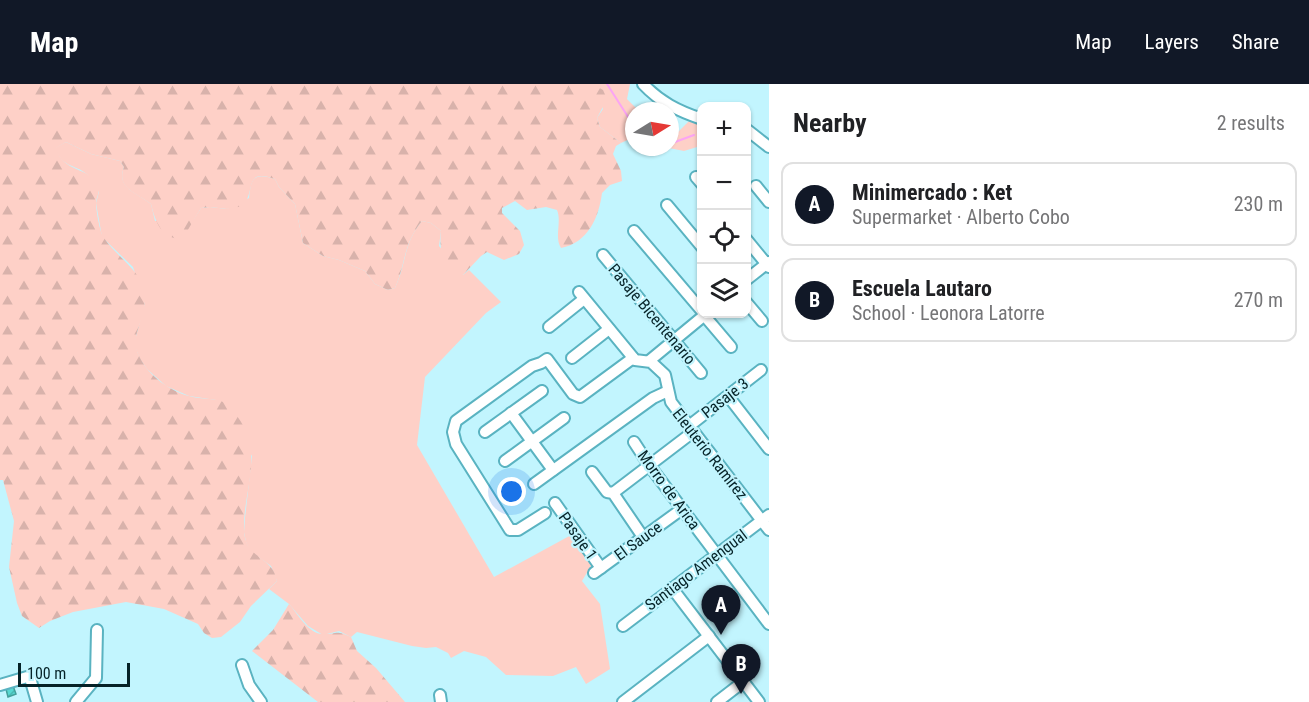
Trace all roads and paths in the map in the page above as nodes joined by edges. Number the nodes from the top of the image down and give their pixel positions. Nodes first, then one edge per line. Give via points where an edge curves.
1 (643, 84) edge
2 (697, 117) edge
3 (751, 132) edge
4 (769, 147) edge
5 (756, 186) dead end
6 (769, 202) edge
7 (667, 205) dead end
8 (634, 231) dead end
9 (697, 242) edge
10 (751, 244) edge
11 (603, 255) dead end
12 (768, 264) edge
13 (751, 277) edge
14 (697, 305) edge
15 (751, 307) edge
16 (698, 318) edge
17 (708, 318) edge
18 (762, 321) dead end
19 (549, 327) dead end
20 (609, 329) junction
21 (674, 340) junction
22 (731, 347) dead end
23 (572, 358) dead end
24 (633, 358) junction
25 (649, 361) junction
26 (761, 370) dead end
27 (701, 373) dead end
28 (542, 391) dead end
29 (668, 391) junction
30 (728, 396) junction
31 (511, 413) junction
32 (564, 418) dead end
33 (691, 429) junction
34 (485, 432) dead end
35 (532, 441) junction
36 (634, 442) dead end
37 (769, 449) edge
38 (505, 461) dead end
39 (649, 465) junction
40 (553, 470) junction
41 (592, 472) dead end
42 (534, 484) dead end
43 (613, 493) junction
44 (555, 503) dead end
45 (682, 509) junction
46 (545, 513) dead end
47 (765, 517) edge
48 (769, 530) edge
49 (643, 537) junction
50 (717, 555) junction
51 (597, 571) joint
52 (672, 588) junction
53 (769, 624) edge
54 (622, 626) dead end
55 (97, 630) dead end
56 (709, 636) junction
57 (242, 665) dead end
58 (743, 682) junction
59 (0, 685) edge
60 (37, 702) edge
61 (76, 702) edge
62 (261, 702) edge
63 (623, 702) edge
64 (717, 702) edge
65 (759, 702) edge

1 - 2 street via 656,98
3 - 4 street
5 - 6 street
7 - 9 street
8 - 14 street
10 - 12 street
11 - 21 street, Pasaje Bicentenario
12 - 13 street
15 - 18 street
16 - 21 street
17 - 22 street
19 - 20 street via 581,296
20 - 23 street
20 - 24 street
21 - 25 street
21 - 27 street, Pasaje Bicentenario
24 - 25 street
24 - 46 street via 580,397 573,394 547,359 454,424 458,448 510,530 518,530
25 - 29 street, Eleuterio Ramírez via 665,375
26 - 30 street, Pasaje 3
28 - 31 street
29 - 33 street, Eleuterio Ramírez via 671,402
29 - 40 street
30 - 33 street, Pasaje 3
30 - 37 street
31 - 34 street
31 - 35 street
32 - 35 street
33 - 39 street, Pasaje 3
33 - 47 street, Eleuterio Ramírez
35 - 38 street
35 - 40 street
36 - 39 street, Morro de Arica
39 - 43 street, Pasaje 3
39 - 45 street, Morro de Arica
40 - 42 street
41 - 43 street
43 - 49 street
44 - 51 street, Pasaje 1
45 - 49 street, El Sauce
45 - 50 street, Morro de Arica
47 - 48 street, Eleuterio Ramírez
47 - 50 street, Santiago Amengual
49 - 51 street, El Sauce
50 - 52 street, Santiago Amengual
50 - 53 street, Morro de Arica
52 - 54 street, Santiago Amengual
52 - 56 street
55 - 61 street via 96,678
56 - 58 street
56 - 63 street
57 - 62 street
58 - 64 street
58 - 65 street
59 - 60 street via 30,678

